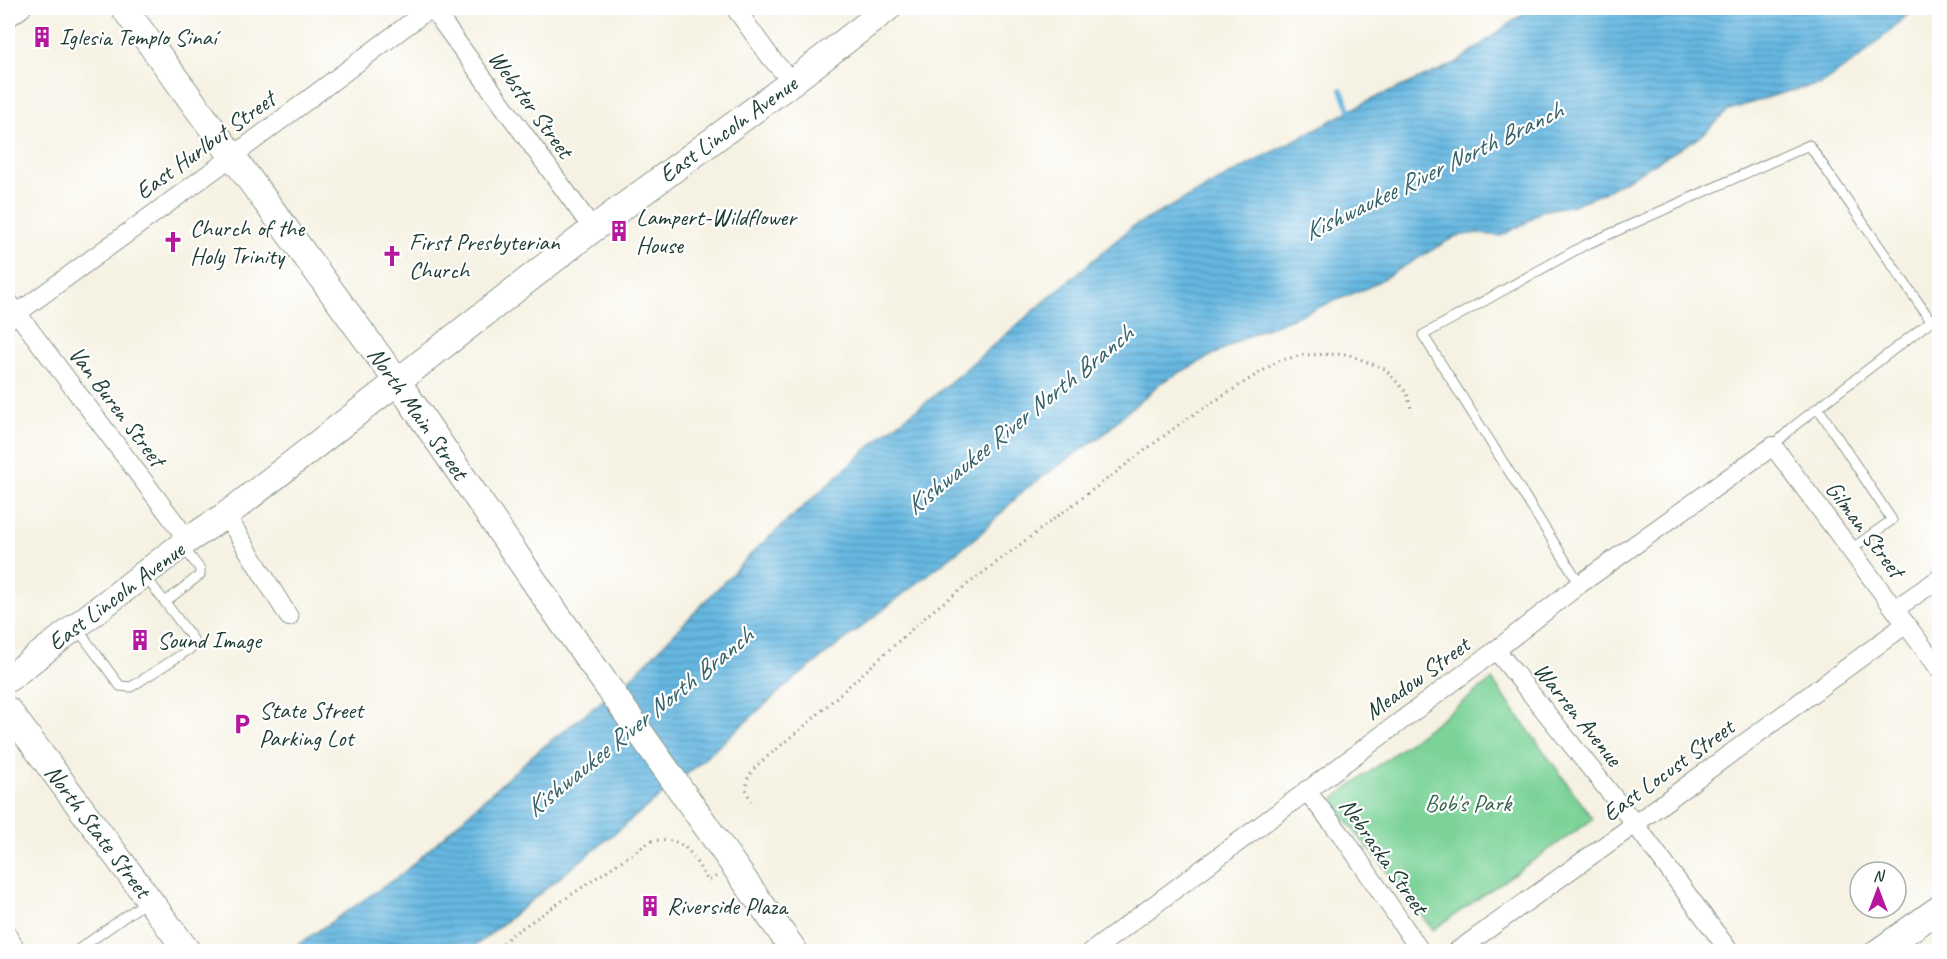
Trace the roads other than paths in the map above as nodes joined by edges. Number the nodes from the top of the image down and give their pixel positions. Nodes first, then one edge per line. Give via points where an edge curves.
1 (22, 8) edge
2 (124, 8) edge
3 (431, 8) edge
4 (735, 8) edge
5 (888, 8) edge
6 (8, 18) edge
7 (792, 82) junction
8 (233, 156) junction
9 (593, 229) junction
10 (10, 311) edge
11 (398, 381) junction
12 (1818, 408) junction
13 (1773, 446) junction
14 (226, 515) junction
15 (185, 543) junction
16 (1850, 550) junction
17 (144, 574) junction
18 (1940, 578) edge
19 (1580, 584) junction
20 (165, 602) junction
21 (289, 617) dead end
22 (1900, 617) junction
23 (76, 626) junction
24 (1496, 650) junction
25 (1940, 670) edge
26 (8, 679) edge
27 (8, 710) edge
28 (1306, 790) junction
29 (1635, 824) junction
30 (149, 900) junction
31 (1940, 908) edge
32 (8, 928) edge
33 (1113, 945) edge
34 (23, 951) edge
35 (75, 951) edge
36 (188, 951) edge
37 (795, 951) edge
38 (1091, 951) edge
39 (1421, 951) edge
40 (1456, 951) edge
41 (1730, 951) edge
42 (1878, 951) edge

1 - 6 street
2 - 8 street, North Main Street
3 - 8 street, East Hurlbut Street
3 - 9 street, Webster Street
4 - 7 street
5 - 7 street, East Lincoln Avenue
7 - 9 street, East Lincoln Avenue
8 - 10 street, East Hurlbut Street
8 - 11 street, North Main Street
9 - 11 street, East Lincoln Avenue
10 - 15 street, Van Buren Street
11 - 14 street, East Lincoln Avenue
11 - 37 street, North Main Street via 558,616
12 - 13 lane
12 - 16 lane via 1892,520
12 - 19 lane via 1931,321 1809,145 1582,246 1423,335
13 - 16 street, Gilman Street
13 - 19 street, Meadow Street
14 - 15 street, East Lincoln Avenue
14 - 21 street
15 - 17 street, East Lincoln Avenue
15 - 20 lane via 200,575
16 - 22 street, Gilman Street
17 - 20 lane
17 - 23 street, East Lincoln Avenue
18 - 22 street, East Locust Street
19 - 24 street, Meadow Street
20 - 23 lane via 193,639 190,649 131,687 120,686
22 - 25 street, Gilman Street
22 - 29 street, East Locust Street
23 - 26 street, East Lincoln Avenue
24 - 28 street, Meadow Street
24 - 29 street, Warren Avenue
27 - 30 street, North State Street
28 - 33 street, Meadow Street
28 - 39 street, Nebraska Street via 1347,842
29 - 40 street, East Locust Street
29 - 41 street, Warren Avenue
30 - 35 lane
30 - 36 street, North State Street
31 - 42 street
32 - 34 lane
33 - 38 street, Meadow Street

